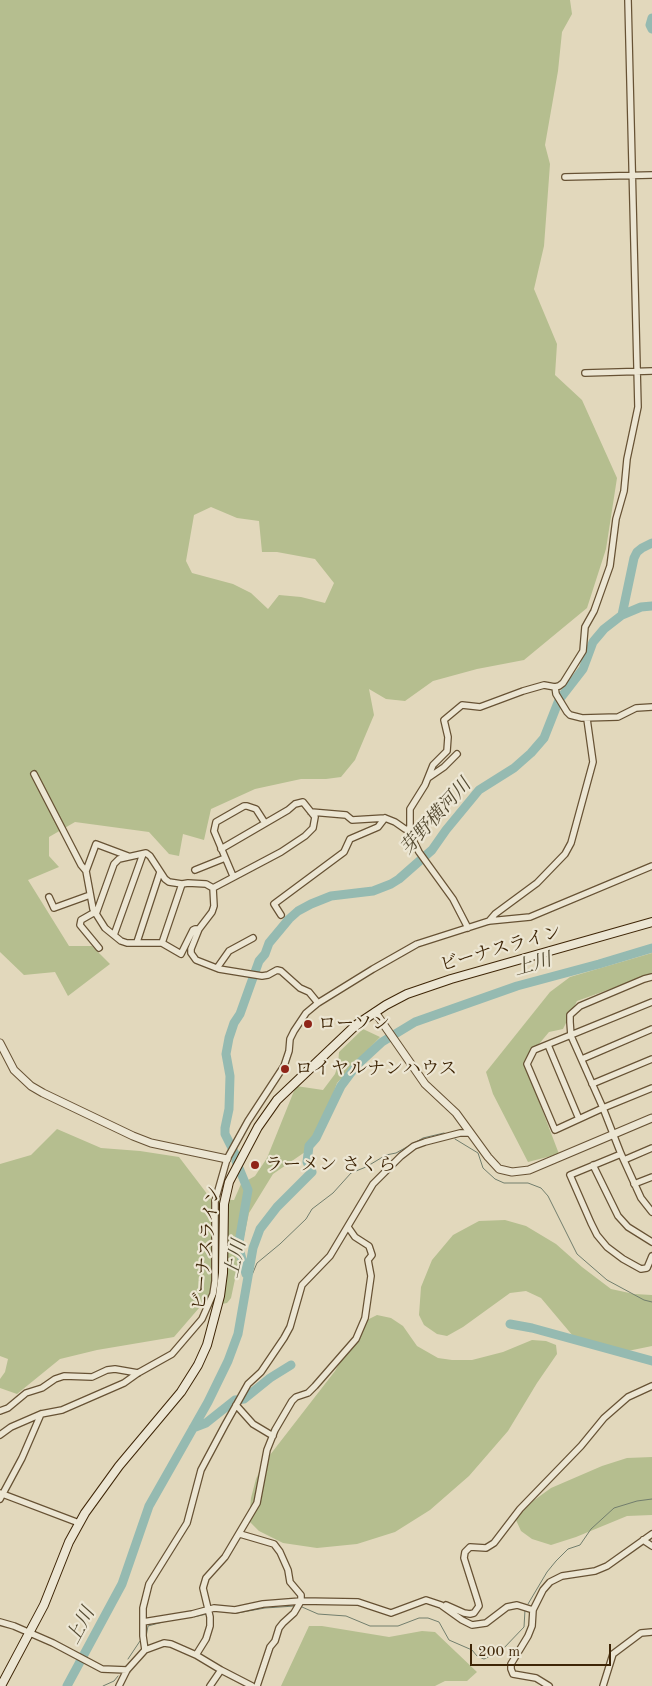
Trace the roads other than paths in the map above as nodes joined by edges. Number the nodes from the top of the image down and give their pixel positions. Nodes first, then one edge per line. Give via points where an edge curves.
1 (628, 0) edge
2 (633, 175) junction
3 (652, 175) edge
4 (565, 177) dead end
5 (638, 371) junction
6 (652, 371) edge
7 (585, 373) dead end
8 (555, 691) junction
9 (652, 707) edge
10 (587, 719) junction
11 (457, 754) dead end
12 (34, 774) dead end
13 (427, 778) junction
14 (311, 812) junction
15 (385, 818) junction
16 (265, 823) junction
17 (410, 830) junction
18 (221, 849) junction
19 (143, 854) junction
20 (129, 856) junction
21 (225, 858) junction
22 (652, 866) edge
23 (195, 870) dead end
24 (86, 871) junction
25 (160, 872) junction
26 (233, 876) junction
27 (182, 884) junction
28 (213, 888) junction
29 (90, 895) junction
30 (49, 897) dead end
31 (96, 913) junction
32 (281, 915) dead end
33 (489, 921) junction
34 (652, 922) edge
35 (468, 928) junction
36 (199, 929) junction
37 (114, 935) junction
38 (253, 938) dead end
39 (137, 942) junction
40 (162, 944) junction
41 (99, 948) dead end
42 (216, 968) junction
43 (652, 977) edge
44 (652, 1002) edge
45 (318, 1003) junction
46 (377, 1015) junction
47 (652, 1030) edge
48 (571, 1036) junction
49 (0, 1043) edge
50 (548, 1044) junction
51 (582, 1059) junction
52 (652, 1059) edge
53 (592, 1084) junction
54 (652, 1088) edge
55 (603, 1108) junction
56 (652, 1118) edge
57 (578, 1119) junction
58 (248, 1121) junction
59 (258, 1127) junction
60 (470, 1133) junction
61 (613, 1134) junction
62 (652, 1148) edge
63 (620, 1154) junction
64 (228, 1158) junction
65 (624, 1160) junction
66 (593, 1164) junction
67 (652, 1177) edge
68 (634, 1184) junction
69 (225, 1186) junction
70 (649, 1205) edge
71 (652, 1212) edge
72 (348, 1227) junction
73 (652, 1242) edge
74 (652, 1256) edge
75 (138, 1373) junction
76 (652, 1386) edge
77 (238, 1401) junction
78 (0, 1411) edge
79 (41, 1414) junction
80 (0, 1435) edge
81 (273, 1436) junction
82 (1, 1495) edge
83 (79, 1523) junction
84 (240, 1534) junction
85 (652, 1534) edge
86 (643, 1540) junction
87 (652, 1546) edge
88 (299, 1604) junction
89 (441, 1605) junction
90 (533, 1610) junction
91 (209, 1612) junction
92 (0, 1622) edge
93 (143, 1622) junction
94 (652, 1632) edge
95 (29, 1633) junction
96 (145, 1650) junction
97 (196, 1655) junction
98 (127, 1670) junction
99 (221, 1670) junction
100 (1, 1686) edge
101 (119, 1686) edge
102 (210, 1686) edge
103 (252, 1686) edge
104 (257, 1686) edge
105 (549, 1686) edge
106 (603, 1686) edge

1 - 2 street
2 - 3 street
2 - 4 street
2 - 5 street
5 - 6 street
5 - 7 street
5 - 8 street via 638,407 610,566 585,628 583,651
8 - 10 street via 570,715
8 - 13 street via 544,685 480,707 462,705 444,720 447,751 433,765
9 - 10 street via 636,708 620,716
10 - 33 street via 593,762 571,843 538,883
11 - 13 street
12 - 24 street
13 - 17 street via 410,809
14 - 15 street via 346,815 352,820
14 - 16 street via 303,802
14 - 26 street via 315,817 313,828 304,836
15 - 17 street
15 - 32 street via 378,827 350,839 344,852 274,904
16 - 18 street
16 - 18 street via 256,810 247,806 223,817 216,822 214,832
17 - 35 street via 419,852 453,899
18 - 21 street
19 - 20 street
19 - 25 street via 150,856
19 - 37 street
20 - 24 street via 96,844
20 - 31 street via 114,864
21 - 23 street
21 - 26 street
22 - 33 street via 530,916
24 - 29 street
25 - 27 street via 169,882
25 - 39 street
26 - 28 street
27 - 28 street via 206,884
27 - 40 street
28 - 36 street via 212,912
29 - 30 street via 54,908
29 - 31 street
31 - 37 street via 105,928
31 - 41 street via 81,920 80,925
33 - 35 street
34 - 46 main road, ビーナスライン via 426,986 407,994
35 - 45 street via 417,944
36 - 40 street via 193,930 181,954
36 - 42 street via 192,949 193,957
37 - 39 street via 127,943
38 - 42 street via 229,951
39 - 40 street
42 - 45 street via 262,976 281,971
43 - 48 street via 580,1006 570,1015
44 - 48 street
45 - 58 street via 306,1013 294,1031 284,1066
46 - 59 main road, ビーナスライン via 356,1025 288,1088
46 - 60 street via 425,1084 456,1113
47 - 51 street
48 - 50 street
48 - 51 street
49 - 64 street via 14,1070 42,1093 151,1143
50 - 57 street
50 - 57 street via 534,1050 527,1064 555,1130
51 - 53 street
52 - 53 street
53 - 55 street
54 - 55 street
55 - 57 street
55 - 61 street
56 - 61 street
58 - 59 street
58 - 64 street
59 - 69 main road, ビーナスライン
60 - 61 street via 493,1164 512,1172 529,1170
60 - 72 street via 414,1146 373,1184
61 - 63 street
62 - 65 street
63 - 65 street
63 - 66 street
64 - 69 street
65 - 68 street
66 - 73 street via 618,1216 628,1227
66 - 74 street via 570,1175 597,1235 607,1247 641,1270 647,1268
67 - 68 street
68 - 70 street
69 - 75 street via 215,1201 215,1282 202,1319 172,1354
69 - 83 main road, ビーナスライン via 223,1273 207,1345 181,1392 108,1480
70 - 71 street
72 - 77 street via 330,1256 302,1285 284,1338
72 - 81 street via 355,1237 369,1246 372,1255 368,1260 371,1276 365,1318 356,1339 328,1372 308,1393 292,1401
75 - 78 street via 115,1369 92,1378 64,1376 26,1393
75 - 79 street via 124,1383 62,1410
76 - 89 street via 628,1397 604,1418 520,1509 494,1543 486,1548 470,1547 465,1552 479,1606 474,1613
77 - 81 street via 253,1424
77 - 93 street via 201,1470 187,1523 149,1584
79 - 80 street
79 - 82 street
81 - 84 street via 256,1502
82 - 83 street
83 - 95 main road, ビーナスライン
84 - 88 street via 274,1544 288,1570 290,1582 301,1595
84 - 91 street via 226,1557 206,1578 203,1588
85 - 86 street
86 - 87 street
86 - 90 street via 596,1571 562,1576 550,1582
88 - 89 street via 358,1602 391,1613 426,1600
88 - 91 street via 263,1604 236,1610 218,1608
88 - 104 street via 279,1628
89 - 90 street via 472,1624 486,1623 507,1607
90 - 105 street via 532,1626 510,1669 513,1674 536,1678
91 - 93 street
91 - 97 street via 209,1633
92 - 95 street
93 - 96 street
94 - 106 street via 641,1633 613,1654
95 - 98 street via 102,1669
95 - 100 main road, ビーナスライン
96 - 97 street via 158,1644 171,1644
96 - 98 street
97 - 99 street
98 - 101 street
99 - 102 street
99 - 103 street

